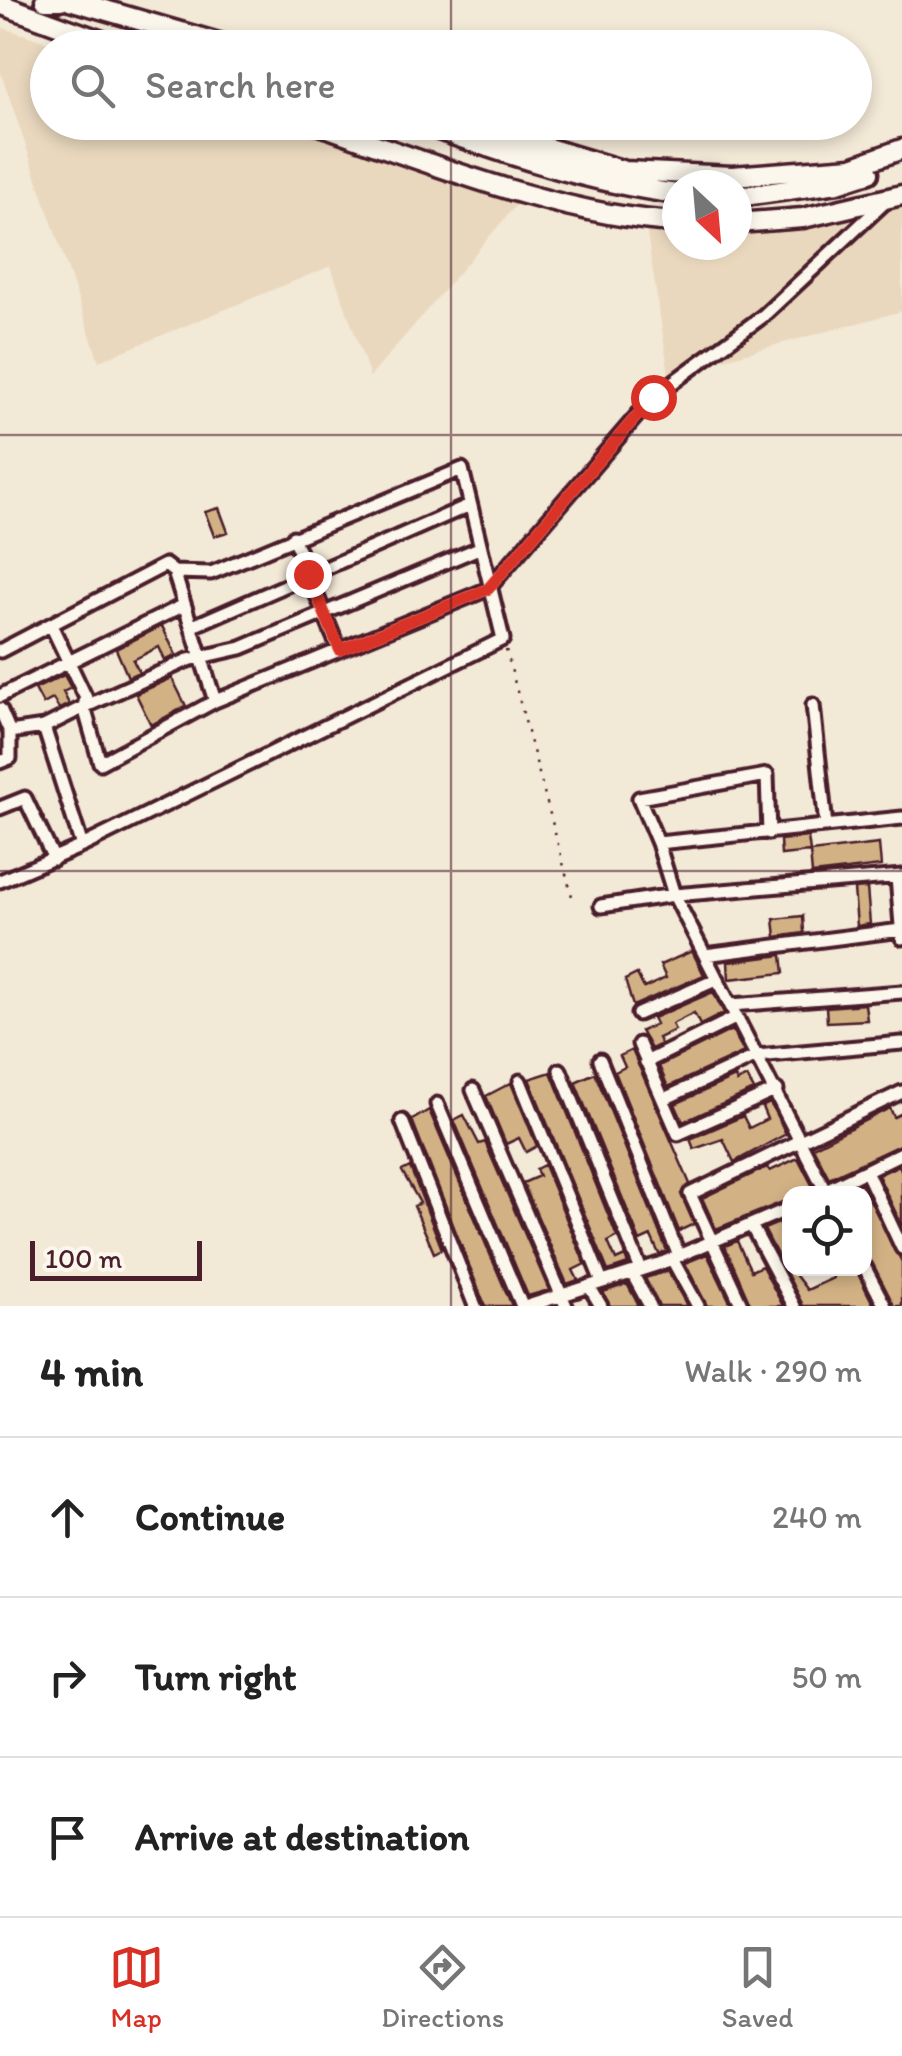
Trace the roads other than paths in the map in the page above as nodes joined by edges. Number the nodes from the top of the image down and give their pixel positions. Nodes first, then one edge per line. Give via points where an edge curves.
1 (59, 2) edge
2 (0, 4) edge
3 (32, 17) junction
4 (45, 30) edge
5 (69, 30) edge
6 (142, 30) edge
7 (167, 30) edge
8 (367, 140) edge
9 (397, 140) edge
10 (466, 140) edge
11 (521, 140) edge
12 (902, 149) edge
13 (902, 162) edge
14 (662, 191) edge
15 (902, 192) edge
16 (752, 195) edge
17 (662, 216) edge
18 (752, 218) edge
19 (662, 220) edge
20 (470, 505) junction
21 (292, 537) junction
22 (479, 548) junction
23 (174, 572) junction
24 (308, 574) junction
25 (488, 589) junction
26 (182, 606) junction
27 (325, 612) junction
28 (50, 625) junction
29 (193, 626) junction
30 (340, 650) junction
31 (0, 651) edge
32 (202, 656) junction
33 (70, 661) junction
34 (0, 696) edge
35 (215, 701) junction
36 (813, 705) dead end
37 (84, 707) junction
38 (1, 713) edge
39 (44, 727) junction
40 (10, 732) junction
41 (0, 762) edge
42 (0, 808) edge
43 (902, 818) edge
44 (826, 826) junction
45 (769, 833) junction
46 (658, 843) junction
47 (82, 846) junction
48 (54, 859) junction
49 (900, 876) edge
50 (0, 881) edge
51 (674, 894) junction
52 (601, 906) dead end
53 (901, 930) edge
54 (902, 938) edge
55 (705, 955) junction
56 (718, 979) junction
57 (902, 992) edge
58 (734, 1011) junction
59 (638, 1014) dead end
60 (902, 1042) edge
61 (639, 1044) dead end
62 (757, 1056) junction
63 (600, 1060) dead end
64 (646, 1062) junction
65 (560, 1070) dead end
66 (520, 1080) dead end
67 (474, 1090) dead end
68 (777, 1090) junction
69 (902, 1092) edge
70 (664, 1098) junction
71 (437, 1104) dead end
72 (402, 1121) dead end
73 (799, 1139) junction
74 (901, 1157) edge
75 (866, 1170) junction
76 (821, 1186) edge
77 (837, 1186) edge
78 (782, 1211) edge
79 (751, 1224) junction
80 (710, 1242) junction
81 (902, 1248) edge
82 (675, 1257) junction
83 (636, 1271) junction
84 (869, 1276) edge
85 (596, 1284) junction
86 (563, 1301) edge
87 (475, 1306) edge
88 (525, 1306) edge
89 (601, 1306) edge
90 (650, 1306) edge
91 (698, 1306) edge
92 (742, 1306) edge
93 (794, 1306) edge
94 (884, 1306) edge

1 - 6 highway
1 - 7 highway
2 - 3 highway
3 - 4 highway
3 - 5 highway
8 - 19 highway via 560,202
9 - 17 highway via 540,188
10 - 14 highway via 547,169
11 - 12 highway via 625,172 732,176 852,167
13 - 16 highway via 838,183
15 - 18 highway
15 - 25 street via 876,206 859,230 763,316 653,397
20 - 21 street via 462,468
20 - 22 street
20 - 24 street
21 - 23 street via 211,574
21 - 24 street
22 - 25 street
22 - 27 street
23 - 26 street
23 - 28 street via 165,565
24 - 27 street
24 - 29 street
25 - 30 street
25 - 47 street via 504,639
26 - 29 street
26 - 33 street
27 - 30 street
27 - 32 street via 241,648
28 - 31 street
28 - 33 street
29 - 32 street
30 - 35 street
32 - 35 street
32 - 37 street
33 - 34 street
33 - 37 street
35 - 37 street via 100,763
36 - 44 street
37 - 39 street
38 - 40 street
39 - 40 street
39 - 47 street
40 - 41 street via 10,758
42 - 48 street via 25,798
43 - 44 street
44 - 45 street
45 - 46 street
45 - 46 street via 767,775 640,798
46 - 51 street
47 - 48 street
48 - 50 street
49 - 51 street
49 - 53 street
51 - 52 street
51 - 55 street
53 - 54 street
53 - 55 street
55 - 56 street
56 - 58 street
56 - 59 street
57 - 58 street
58 - 62 street
58 - 64 street
60 - 62 street
61 - 64 street
62 - 68 street
62 - 70 street
63 - 82 street
64 - 70 street
65 - 83 street
66 - 85 street
67 - 86 street
68 - 70 street via 678,1134
68 - 73 street
69 - 73 street
71 - 88 street
72 - 87 street
73 - 76 street
73 - 80 street via 690,1194
74 - 75 street
75 - 77 street
75 - 81 street
78 - 79 street
79 - 80 street
79 - 93 street
80 - 82 street
80 - 92 street
82 - 83 street
82 - 91 street
83 - 85 street
83 - 90 street
84 - 94 street
85 - 86 street
85 - 89 street
86 - 88 street

